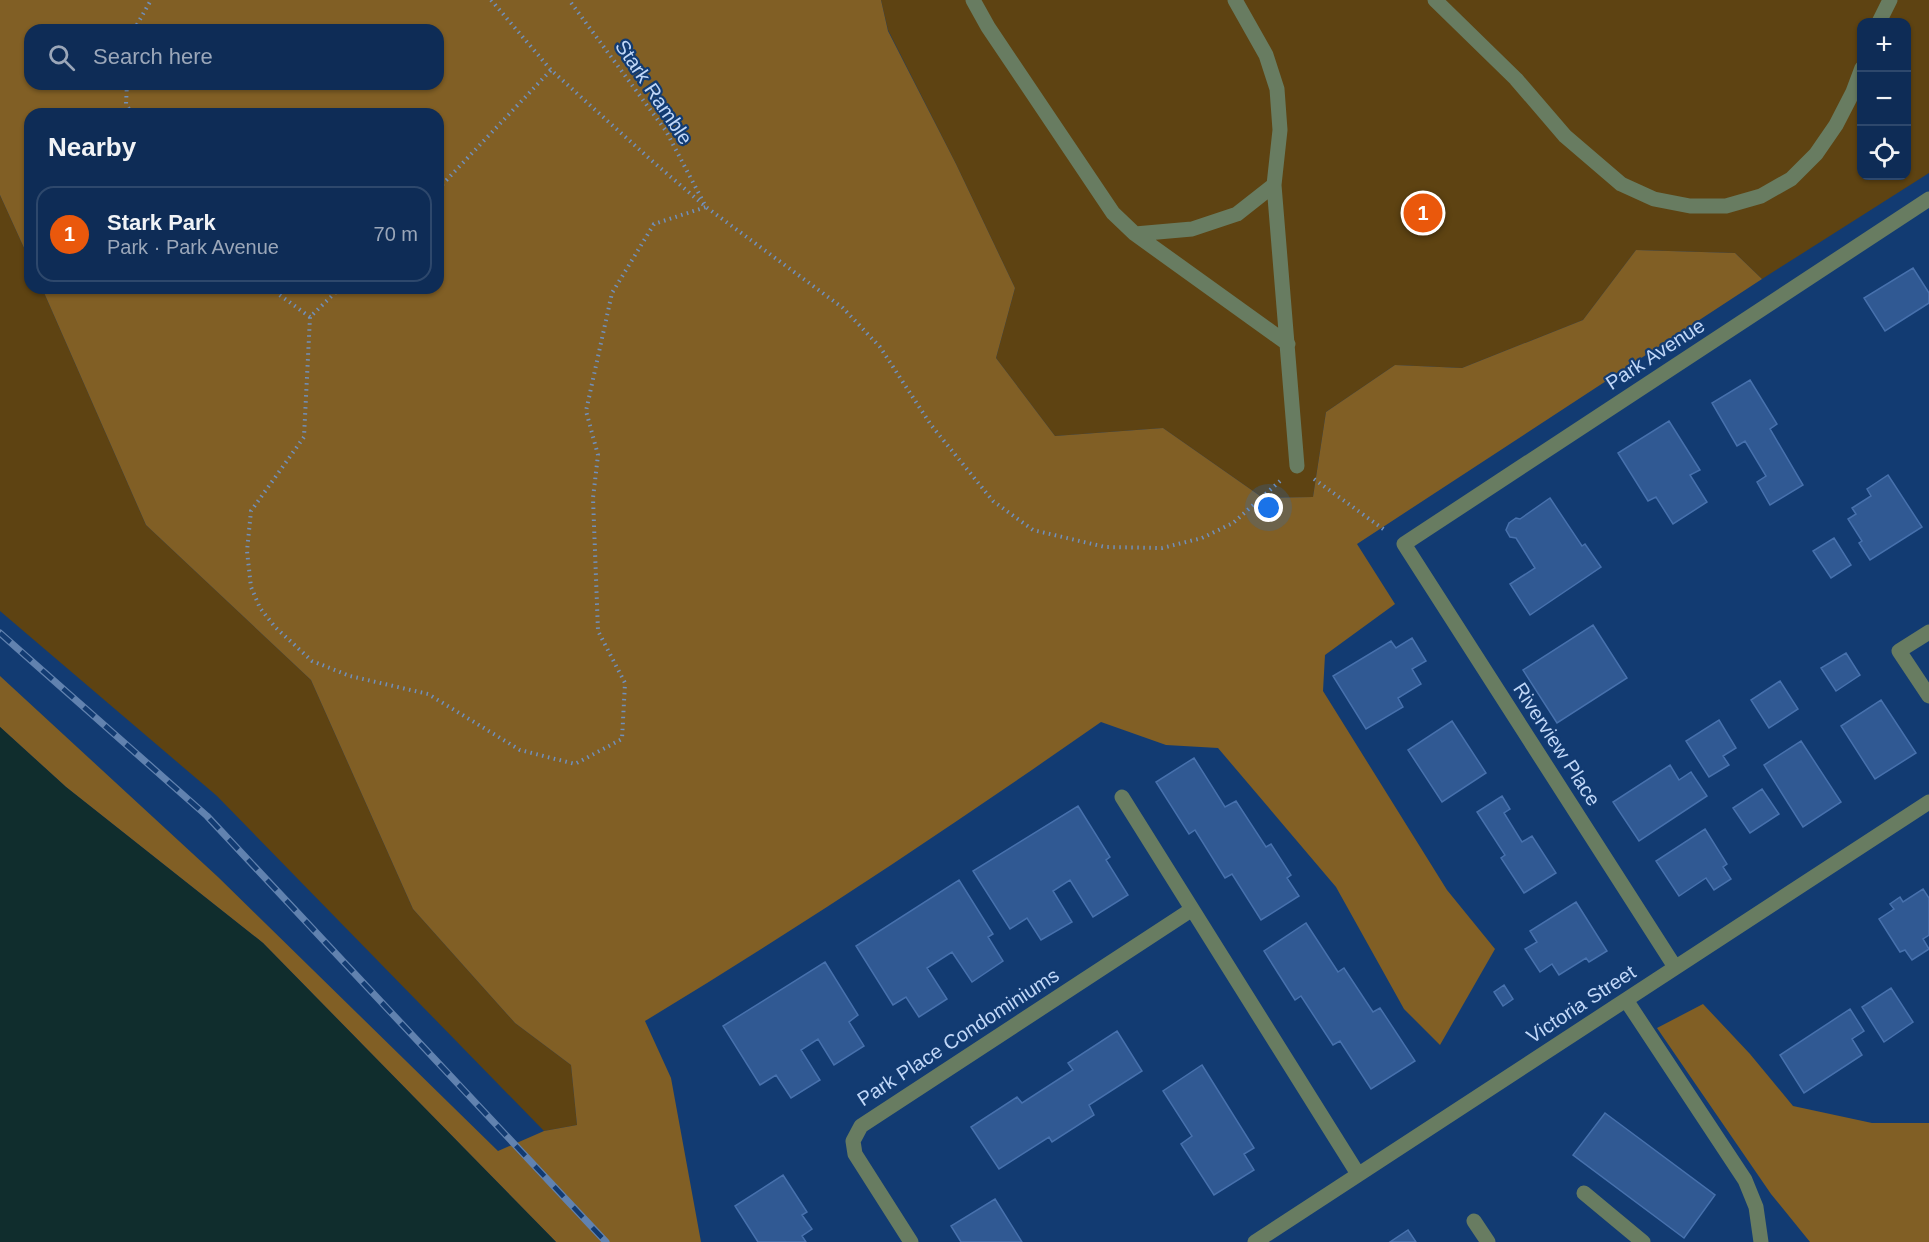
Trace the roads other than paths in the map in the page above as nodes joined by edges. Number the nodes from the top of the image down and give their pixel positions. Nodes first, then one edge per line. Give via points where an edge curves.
1 (973, 0) edge
2 (1435, 0) edge
3 (1890, 0) edge
4 (1237, 1) edge
5 (1881, 18) edge
6 (1860, 72) edge
7 (1274, 185) junction
8 (1929, 199) edge
9 (1135, 234) junction
10 (1288, 344) junction
11 (1297, 466) road end
12 (1404, 544) joint
13 (1929, 632) edge
14 (1929, 696) edge
15 (1122, 797) dead end
16 (1929, 802) edge
17 (1191, 910) junction
18 (1675, 967) junction
19 (1626, 1000) junction
20 (1358, 1174) junction
21 (1584, 1192) dead end
22 (1474, 1221) dead end
23 (911, 1242) edge
24 (1255, 1242) edge
25 (1488, 1242) edge
26 (1643, 1242) edge
27 (1760, 1242) edge

1 - 9 street via 1113,213
2 - 6 street via 1516,79 1564,136 1621,184 1654,199 1690,206 1726,206 1761,196 1791,179 1816,154 1836,124
3 - 5 street
4 - 7 street via 1266,55 1277,89 1280,130
7 - 9 street via 1237,214 1192,228
7 - 10 street
8 - 12 street, Park Avenue
9 - 10 street
10 - 11 street
12 - 18 street, Riverview Place
13 - 14 street via 1899,651
15 - 17 street
16 - 18 street, Victoria Street
17 - 20 street
17 - 23 street, Park Place Condominiums via 861,1126 853,1141 855,1154
18 - 19 street, Victoria Street
19 - 20 street, Victoria Street
19 - 27 street via 1745,1180 1756,1207
20 - 24 street, Victoria Street
21 - 26 street
22 - 25 street

